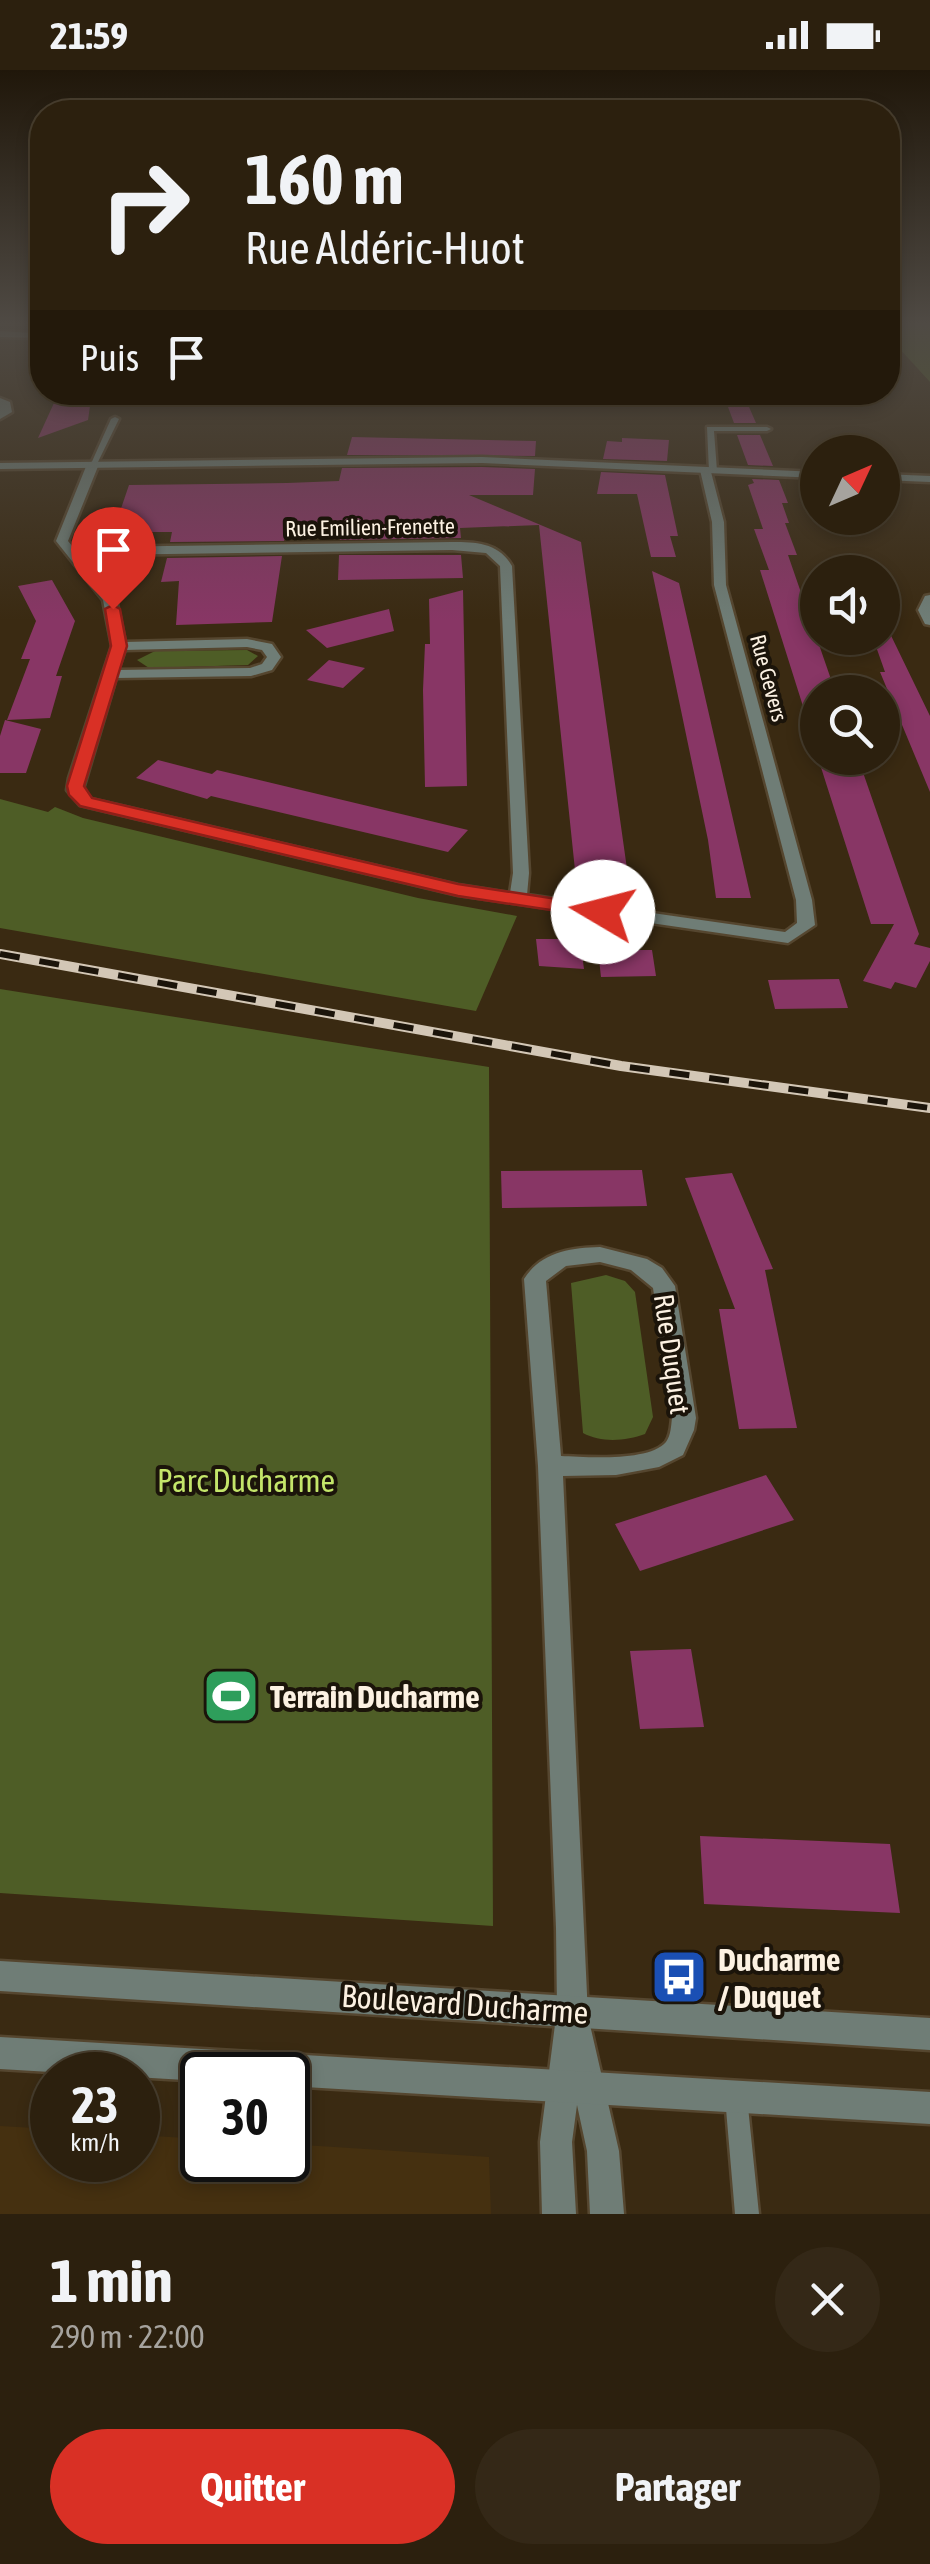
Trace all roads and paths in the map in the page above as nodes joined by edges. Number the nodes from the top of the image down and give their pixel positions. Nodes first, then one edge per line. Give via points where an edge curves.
1 (114, 421) edge
2 (767, 430) dead end
3 (0, 466) edge
4 (91, 468) junction
5 (710, 470) junction
6 (0, 474) edge
7 (800, 474) edge
8 (900, 479) edge
9 (930, 480) edge
10 (74, 556) junction
11 (928, 600) edge
12 (930, 621) edge
13 (119, 646) junction
14 (111, 674) junction
15 (518, 899) junction
16 (550, 1466) junction
17 (0, 1976) edge
18 (573, 2009) junction
19 (930, 2034) edge
20 (0, 2054) edge
21 (576, 2086) junction
22 (736, 2096) junction
23 (930, 2108) edge
24 (559, 2214) edge
25 (607, 2214) edge
26 (748, 2214) edge

1 - 4 lane
2 - 5 lane via 710,429
3 - 4 street
4 - 5 street via 500,464
4 - 6 street
4 - 10 street via 62,541
5 - 7 street
5 - 15 street, Rue Gevers via 720,584 807,917 802,931 788,938
8 - 9 street
10 - 13 street via 109,599
10 - 15 street, Rue Emilien-Frenette via 464,546 501,556
11 - 12 street
13 - 14 street
13 - 14 street via 248,643 274,656 268,668 250,672
14 - 15 street via 76,786 86,802
16 - 16 street, Rue Duquet via 537,1273 575,1257 637,1262 664,1286 684,1418 680,1440 670,1453 651,1460
16 - 18 street, Rue Duquet
17 - 18 street, Boulevard Ducharme
18 - 19 street, Boulevard Ducharme
18 - 21 street, Rue Duquet
20 - 21 street
21 - 22 street
21 - 24 street, Rue Duquet via 556,2142
21 - 25 street, Rue Duquet via 603,2150
22 - 23 street
22 - 26 lane

